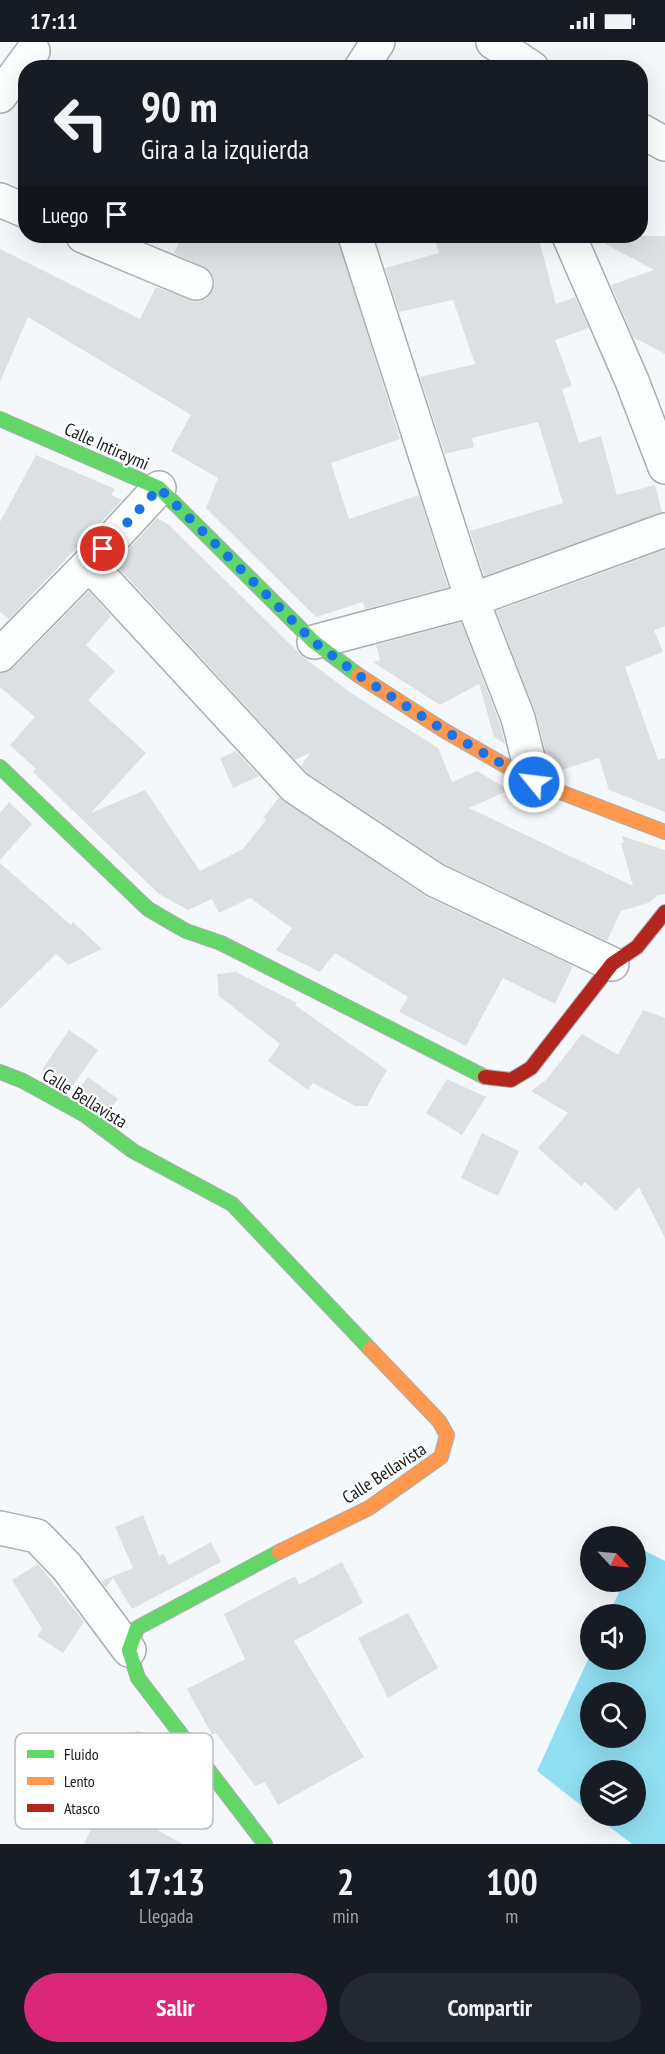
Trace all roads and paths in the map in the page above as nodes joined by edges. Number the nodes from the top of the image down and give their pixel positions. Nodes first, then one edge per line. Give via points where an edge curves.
1 (378, 42) edge
2 (493, 42) edge
3 (366, 60) edge
4 (520, 60) edge
5 (18, 77) edge
6 (0, 96) edge
7 (648, 134) edge
8 (665, 144) edge
9 (0, 200) edge
10 (18, 208) edge
11 (100, 243) edge
12 (356, 243) edge
13 (572, 243) edge
14 (196, 283) dead end
15 (0, 419) edge
16 (665, 467) edge
17 (159, 488) junction
18 (665, 530) edge
19 (89, 564) junction
20 (472, 600) junction
21 (314, 642) junction
22 (0, 655) edge
23 (0, 767) edge
24 (534, 782) junction
25 (665, 832) edge
26 (665, 912) edge
27 (612, 964) junction
28 (0, 1072) edge
29 (0, 1528) edge
30 (129, 1650) junction
31 (180, 1733) edge
32 (213, 1776) edge
33 (265, 1844) edge

1 - 3 street
2 - 4 street
5 - 6 street
7 - 8 street
9 - 10 street
11 - 14 street
12 - 20 street
13 - 16 street
15 - 17 street, Calle Intiraymi
17 - 19 street
17 - 21 street, Calle Intiraymi
18 - 20 street
19 - 22 street
19 - 27 street via 295,788 435,880
20 - 21 street
20 - 24 street via 518,718
21 - 24 street, Calle Intiraymi via 445,731
23 - 27 street via 148,909 487,1078 506,1083 517,1080 531,1068
24 - 25 street, Calle Intiraymi
26 - 27 street via 637,947
28 - 30 street, Calle Bellavista via 84,1115 133,1151 232,1204 369,1346 447,1434 441,1456 369,1508 137,1628
29 - 30 street via 37,1536 67,1567
30 - 31 street via 138,1678
32 - 33 street

